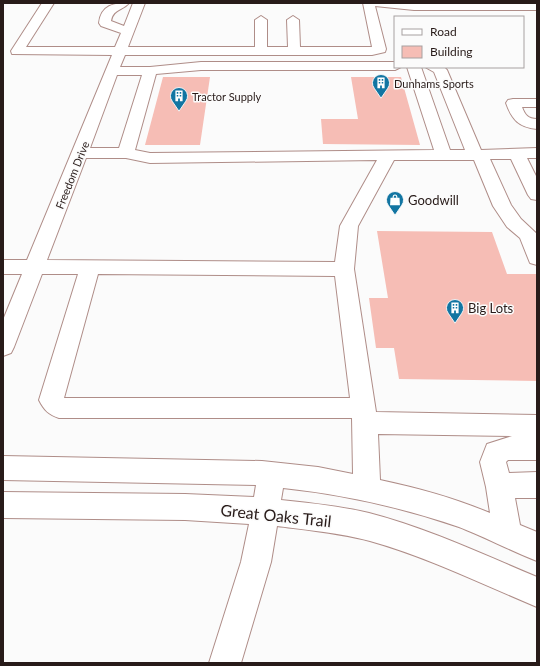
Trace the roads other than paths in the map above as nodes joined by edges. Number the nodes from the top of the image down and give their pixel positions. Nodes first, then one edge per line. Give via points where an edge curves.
1 (48, 3) edge
2 (123, 3) edge
3 (139, 3) edge
4 (369, 3) edge
5 (376, 3) edge
6 (409, 5) edge
7 (532, 6) edge
8 (455, 13) edge
9 (401, 16) edge
10 (482, 16) edge
11 (524, 17) edge
12 (261, 20) dead end
13 (292, 20) dead end
14 (129, 32) junction
15 (122, 50) junction
16 (261, 50) junction
17 (294, 51) junction
18 (394, 66) edge
19 (414, 68) edge
20 (435, 68) edge
21 (113, 71) junction
22 (150, 71) junction
23 (537, 103) edge
24 (537, 124) edge
25 (80, 153) junction
26 (126, 153) junction
27 (537, 153) edge
28 (517, 154) junction
29 (444, 155) junction
30 (477, 155) junction
31 (388, 156) junction
32 (537, 195) edge
33 (537, 258) edge
34 (3, 267) edge
35 (35, 267) junction
36 (90, 267) junction
37 (344, 269) junction
38 (3, 347) edge
39 (364, 416) junction
40 (537, 426) edge
41 (537, 448) edge
42 (3, 468) edge
43 (272, 474) junction
44 (537, 485) edge
45 (500, 487) junction
46 (367, 489) junction
47 (3, 506) edge
48 (267, 511) junction
49 (507, 534) junction
50 (536, 549) edge
51 (537, 592) edge
52 (226, 663) edge

1 - 15 street via 17,51
2 - 14 street via 112,7 105,18 105,23
3 - 14 street, Freedom Drive
4 - 17 street via 380,49
5 - 6 street
6 - 8 street
7 - 11 street via 531,17
8 - 9 street
8 - 10 street via 478,7
12 - 16 street
13 - 17 street
14 - 15 street, Freedom Drive
15 - 16 street
15 - 21 street, Freedom Drive
16 - 17 street
18 - 22 street via 201,66
19 - 29 street
20 - 30 street via 440,70
21 - 22 street
21 - 25 street, Freedom Drive
22 - 26 street
23 - 24 street via 513,103 518,117 524,122
25 - 26 street
25 - 35 street, Freedom Drive
26 - 31 street via 150,158
27 - 28 street
28 - 30 street
28 - 32 street
29 - 30 street
29 - 31 street
30 - 33 street via 502,206 514,223 528,235
31 - 37 street via 349,226
34 - 35 street
35 - 36 street
35 - 38 street, Freedom Drive
36 - 37 street
36 - 39 street via 51,400 59,408
37 - 39 street
39 - 40 street
39 - 46 street
41 - 45 street via 508,448 496,452 493,462
42 - 43 street via 101,468
43 - 46 street
43 - 48 street
44 - 45 street via 512,484
45 - 49 street
46 - 49 street via 463,515
47 - 48 street, Great Oaks Trail via 215,508
48 - 51 street, Great Oaks Trail via 366,526 438,550
48 - 52 street via 256,562
49 - 50 street

